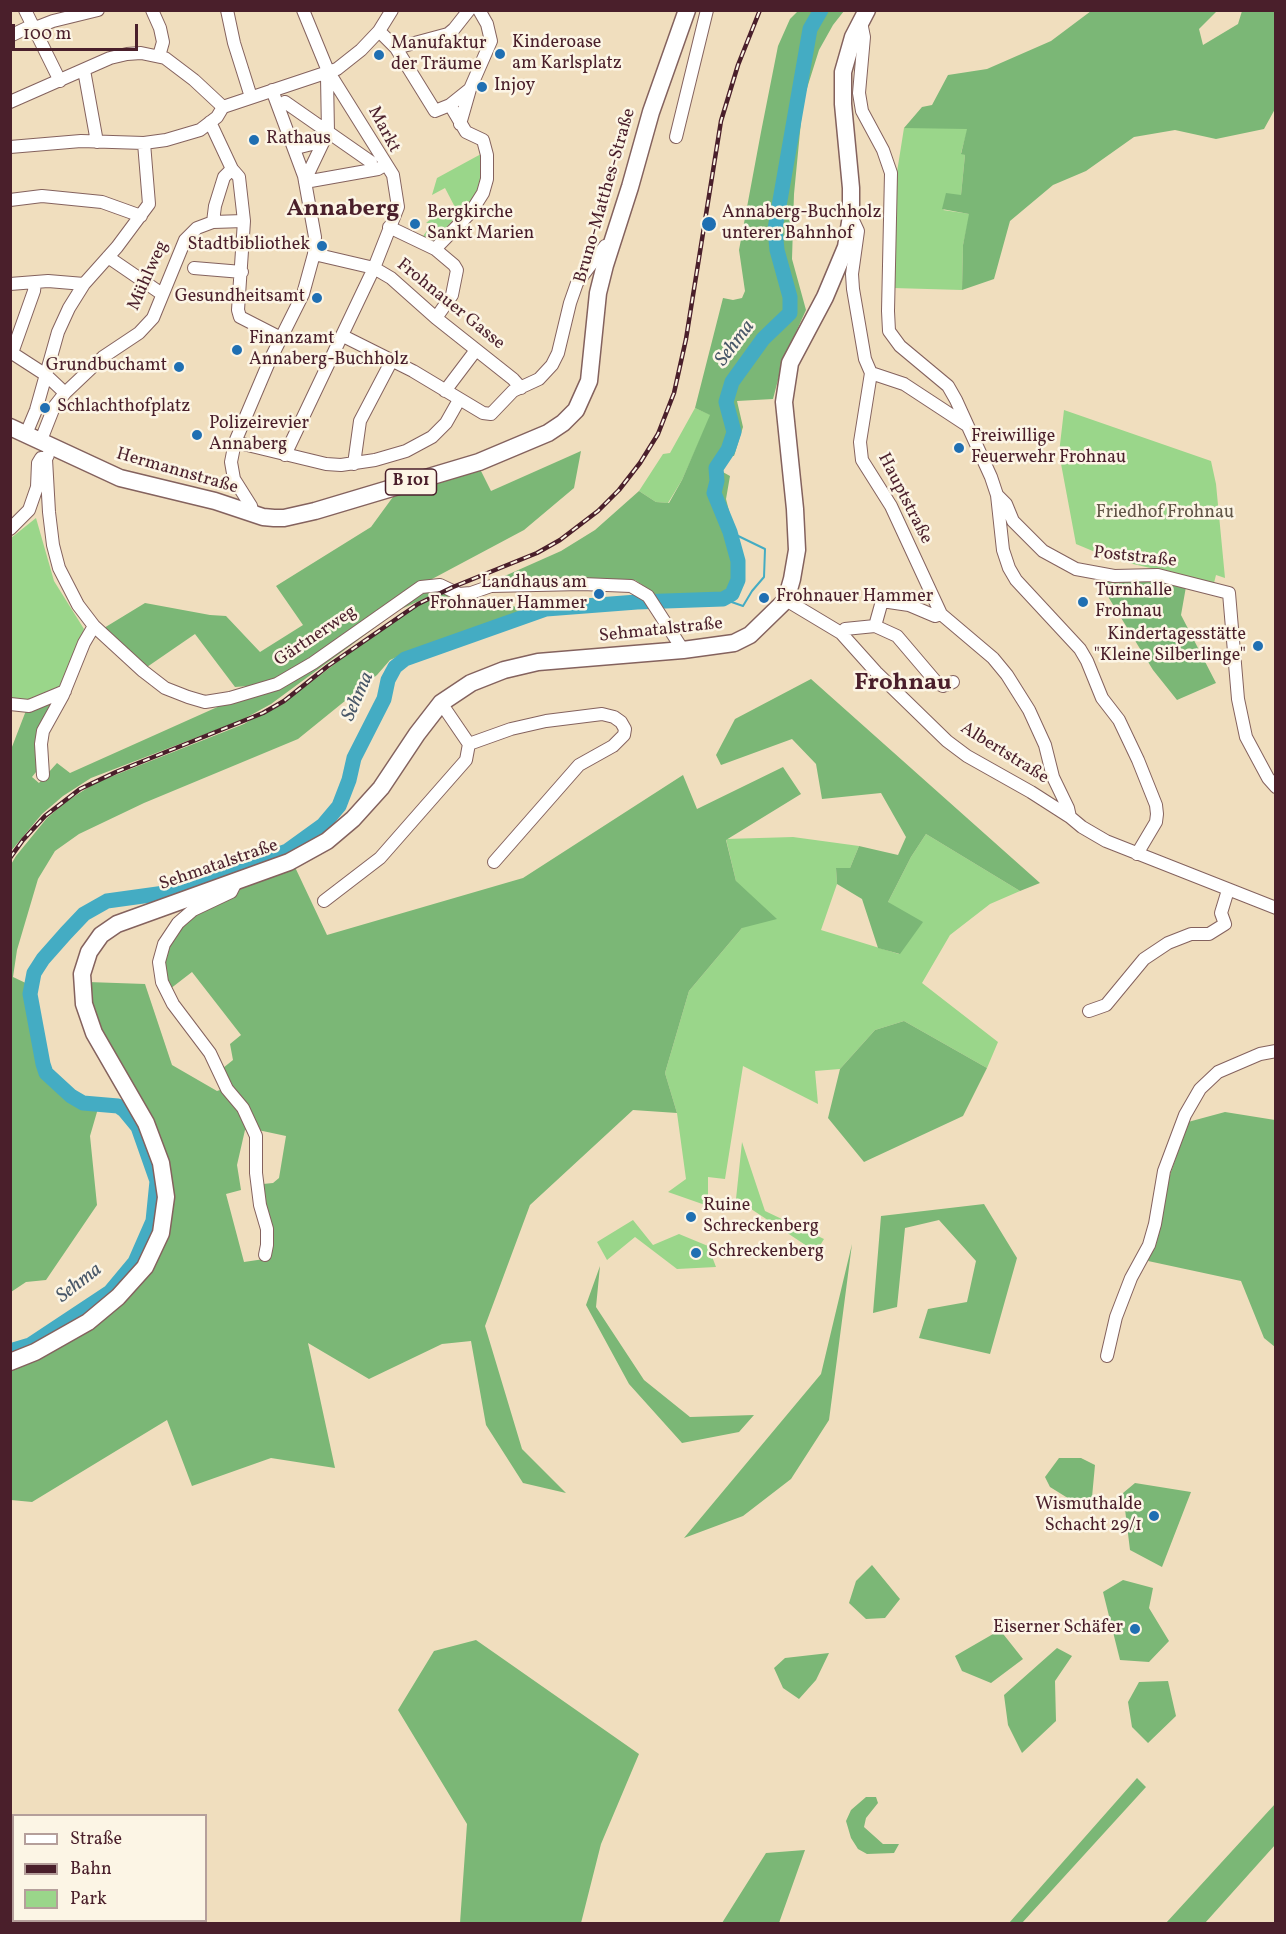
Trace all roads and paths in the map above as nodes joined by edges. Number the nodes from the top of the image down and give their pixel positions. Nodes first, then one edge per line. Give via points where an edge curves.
1 (25, 10) edge
2 (98, 10) edge
3 (152, 10) edge
4 (227, 10) edge
5 (303, 10) edge
6 (392, 10) edge
7 (469, 10) edge
8 (479, 10) edge
9 (687, 10) edge
10 (707, 10) edge
11 (53, 16) edge
12 (864, 16) edge
13 (34, 27) junction
14 (379, 31) junction
15 (10, 36) edge
16 (396, 48) junction
17 (159, 56) junction
18 (84, 70) junction
19 (328, 74) junction
20 (60, 81) junction
21 (470, 89) junction
22 (272, 90) junction
23 (251, 98) junction
24 (10, 102) edge
25 (285, 102) dead end
26 (450, 105) junction
27 (217, 115) junction
28 (460, 124) junction
29 (326, 136) junction
30 (676, 137) dead end
31 (97, 142) junction
32 (144, 143) junction
33 (10, 147) edge
34 (300, 147) dead end
35 (367, 157) dead end
36 (385, 165) junction
37 (232, 169) junction
38 (307, 178) junction
39 (10, 200) edge
40 (141, 216) junction
41 (851, 216) junction
42 (244, 221) junction
43 (213, 222) junction
44 (389, 227) junction
45 (611, 244) junction
46 (435, 249) junction
47 (315, 254) junction
48 (108, 257) junction
49 (194, 268) dead end
50 (374, 268) junction
51 (242, 272) junction
52 (35, 282) junction
53 (10, 284) edge
54 (84, 284) junction
55 (162, 294) junction
56 (436, 318) junction
57 (343, 336) junction
58 (280, 338) junction
59 (476, 350) junction
60 (392, 360) junction
61 (871, 373) junction
62 (46, 375) junction
63 (517, 390) junction
64 (445, 391) junction
65 (64, 393) junction
66 (459, 400) junction
67 (969, 426) junction
68 (10, 427) edge
69 (235, 442) junction
70 (41, 444) junction
71 (285, 455) junction
72 (354, 464) junction
73 (996, 495) junction
74 (253, 514) junction
75 (10, 529) edge
76 (786, 600) junction
77 (941, 614) junction
78 (94, 626) junction
79 (875, 626) junction
80 (841, 633) junction
81 (683, 650) junction
82 (953, 682) dead end
83 (65, 691) junction
84 (441, 703) junction
85 (10, 704) edge
86 (469, 744) junction
87 (44, 775) dead end
88 (1275, 787) edge
89 (1070, 817) junction
90 (1137, 854) junction
91 (494, 862) dead end
92 (236, 882) junction
93 (1228, 890) junction
94 (324, 901) dead end
95 (1275, 908) edge
96 (1089, 1011) dead end
97 (1275, 1051) edge
98 (265, 1255) dead end
99 (1107, 1356) dead end
100 (10, 1362) edge

1 - 13 street
2 - 11 street
3 - 17 street via 162,35
4 - 23 street
5 - 19 street
6 - 14 street
7 - 16 street via 448,34
8 - 21 street via 491,41
9 - 45 main road, Bruno-Matthes-Straße / B 101
10 - 30 street
11 - 13 street
12 - 41 main road via 846,55 843,72
12 - 67 street via 859,93 862,111 891,173 889,331 900,346 948,386
13 - 15 street
13 - 20 street
14 - 16 street
14 - 19 street via 347,62
16 - 26 street via 435,111
17 - 18 street via 127,54
17 - 27 street via 194,80
18 - 20 street
18 - 31 street
19 - 22 street
19 - 29 street
19 - 36 street, Markt
20 - 24 street
21 - 26 street
21 - 28 street
22 - 23 street
22 - 38 street
23 - 27 street
25 - 29 street, Markt
26 - 28 street
27 - 32 street via 200,130
27 - 37 street
28 - 46 street via 466,132 483,140 487,179 471,212
29 - 34 street
29 - 35 street, Markt
29 - 38 street
31 - 32 street
31 - 33 street
32 - 40 street via 149,204
36 - 38 street, Markt
36 - 44 street via 393,175 398,207
37 - 42 street via 239,177
37 - 43 street via 224,177
38 - 47 street
39 - 40 street via 42,196 102,202
40 - 48 street
41 - 61 street, Hauptstraße via 858,231 852,274 857,316
41 - 76 main road via 837,271 790,363 784,402 796,550
42 - 43 street, Mühlweg
42 - 51 street
43 - 55 street, Mühlweg via 197,228 185,240
44 - 46 street
44 - 50 street
45 - 63 street via 605,246 577,284 552,365 539,378
45 - 74 main road, Bruno-Matthes-Straße / B 101 via 598,293 589,381 580,403 563,423 479,462 315,511 284,518
46 - 56 street via 456,270 452,296
47 - 50 street, Frohnauer Gasse
47 - 58 street via 303,294
48 - 54 street
48 - 55 street
49 - 51 street
50 - 56 street, Frohnauer Gasse
50 - 57 street
51 - 58 street via 240,317
52 - 53 street
52 - 54 street
52 - 62 street via 12,353
54 - 62 street via 58,332
55 - 65 street, Mühlweg via 153,318 139,333 103,357
56 - 59 street, Frohnauer Gasse
57 - 60 street
57 - 71 street
58 - 69 street
59 - 63 street, Frohnauer Gasse via 513,379
59 - 64 street
60 - 64 street
60 - 72 street via 360,421
61 - 67 street via 904,384
61 - 77 street, Hauptstraße via 860,442 862,460 891,506
62 - 65 street
62 - 70 street
63 - 66 street via 491,414
64 - 66 street
65 - 70 street via 54,407
66 - 72 street via 446,423 418,446
67 - 73 street
68 - 70 main road, B 101
69 - 71 street
69 - 74 street via 231,462 234,479
70 - 74 main road, Hermannstraße / B 101 via 120,478
70 - 75 street via 37,487 29,510
70 - 78 street, Gärtnerweg via 59,568 78,606
71 - 72 street via 326,464
73 - 88 street, Poststraße via 1006,504 1013,521 1043,551 1076,569 1114,576 1158,575 1229,593 1238,699 1246,737
73 - 90 street via 1009,568 1080,649 1102,698 1119,720 1156,805 1156,822
76 - 80 street, Albertstraße
76 - 81 main road, Sehmatalstraße via 750,635 734,643
77 - 79 street via 934,616 909,605 882,602
77 - 89 street, Hauptstraße via 993,658 1024,701 1041,734
78 - 81 street, Gärtnerweg via 165,688 205,702 277,684 421,587 440,585 459,594 491,586 638,588 648,596
78 - 83 street
79 - 80 street via 844,629
79 - 82 street via 897,636 937,683 943,686
80 - 89 street, Albertstraße via 947,741
81 - 84 main road, Sehmatalstraße via 538,662 471,683
83 - 85 street via 29,706
83 - 87 street via 43,731
84 - 86 street
84 - 92 main road, Sehmatalstraße via 381,788 353,819 327,841 289,862
86 - 91 street via 546,721 602,714 614,717 625,729 613,746 579,765
86 - 94 street via 466,760 380,858
89 - 90 street via 1106,841
90 - 93 street
92 - 98 street via 231,892 193,910 178,923 164,944 159,962 162,982 173,1004 210,1053 256,1136 256,1173 267,1229
92 - 100 main road, Sehmatalstraße via 117,924 101,935 89,951 82,974 84,1004 94,1033 146,1123 161,1163 166,1197 161,1233 146,1267 118,1297 88,1322
93 - 95 street
93 - 96 street via 1221,913 1225,924 1209,934 1191,934 1144,959 1106,1005
97 - 99 street via 1218,1071 1200,1089 1185,1115 1164,1171 1149,1245 1116,1317

